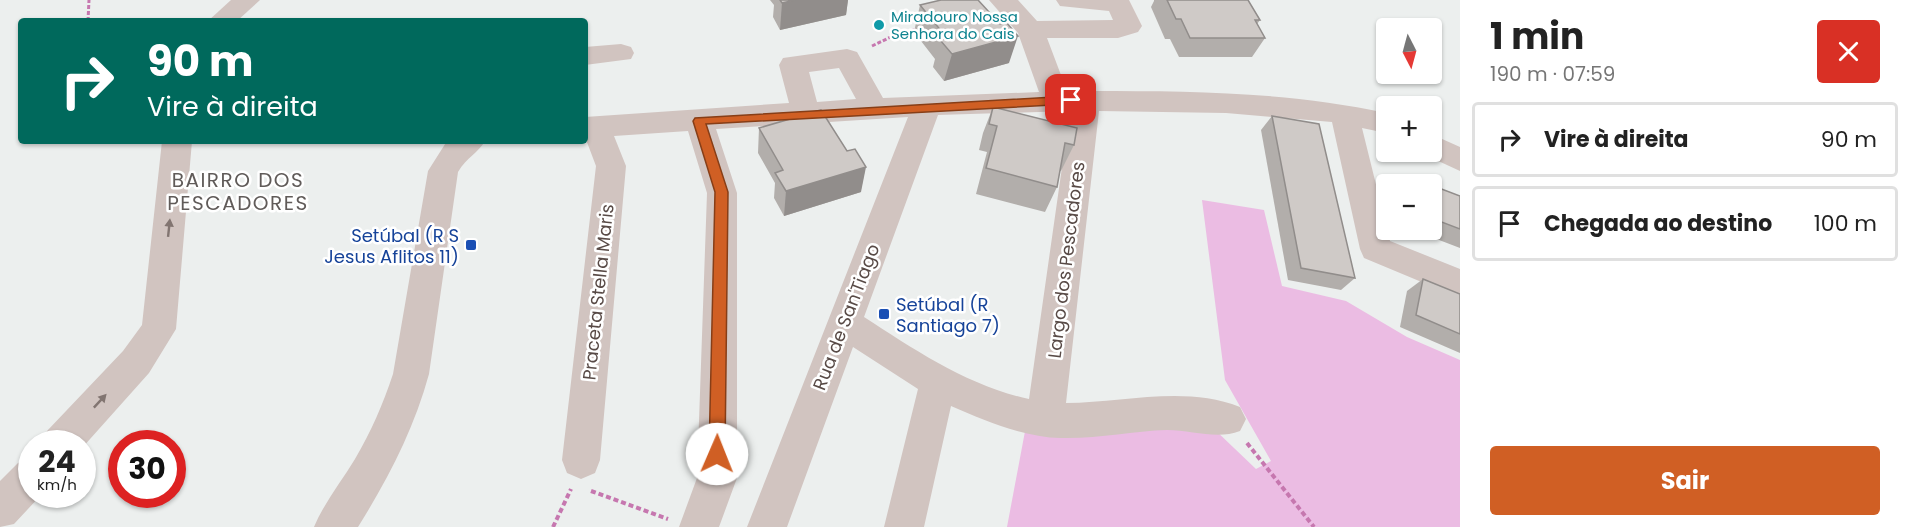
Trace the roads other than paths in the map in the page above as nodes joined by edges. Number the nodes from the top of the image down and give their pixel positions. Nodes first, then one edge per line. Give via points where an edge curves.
1 (247, 0) edge
2 (1002, 0) edge
3 (1069, 0) edge
4 (225, 18) edge
5 (1030, 30) junction
6 (621, 53) dead end
7 (588, 56) edge
8 (1071, 100) junction
9 (926, 108) junction
10 (876, 110) junction
11 (1344, 112) junction
12 (806, 114) junction
13 (1376, 120) edge
14 (699, 121) junction
15 (591, 127) edge
16 (177, 144) edge
17 (459, 144) edge
18 (1442, 151) edge
19 (1460, 160) edge
20 (1460, 284) edge
21 (844, 322) junction
22 (938, 381) junction
23 (1045, 419) junction
24 (1227, 419) road end
25 (74, 430) edge
26 (577, 472) road end
27 (18, 491) edge
28 (0, 510) edge
29 (686, 524) edge
30 (334, 527) edge
31 (767, 527) edge
32 (904, 527) edge

1 - 4 street
2 - 5 street
3 - 5 street via 1119,4 1129,26
5 - 8 street
6 - 7 street
8 - 9 street
8 - 11 street via 1261,102
8 - 23 street, Largo dos Pescadores
9 - 10 street
9 - 21 street, Rua de San'Tiago
10 - 12 street
10 - 12 street via 847,58 793,65
11 - 13 street
11 - 20 street via 1376,249
12 - 14 street
14 - 15 street
14 - 29 street via 722,192 717,478
15 - 26 street, Praceta Stella Maris via 611,166
25 -> 16 street via 136,362 159,329
17 - 30 street via 440,180 411,374 402,406 370,472
18 - 19 street
21 - 22 street
21 - 31 street, Rua de San'Tiago
22 - 23 street via 998,408
22 - 32 street
23 - 24 street via 1169,413
27 - 28 street

